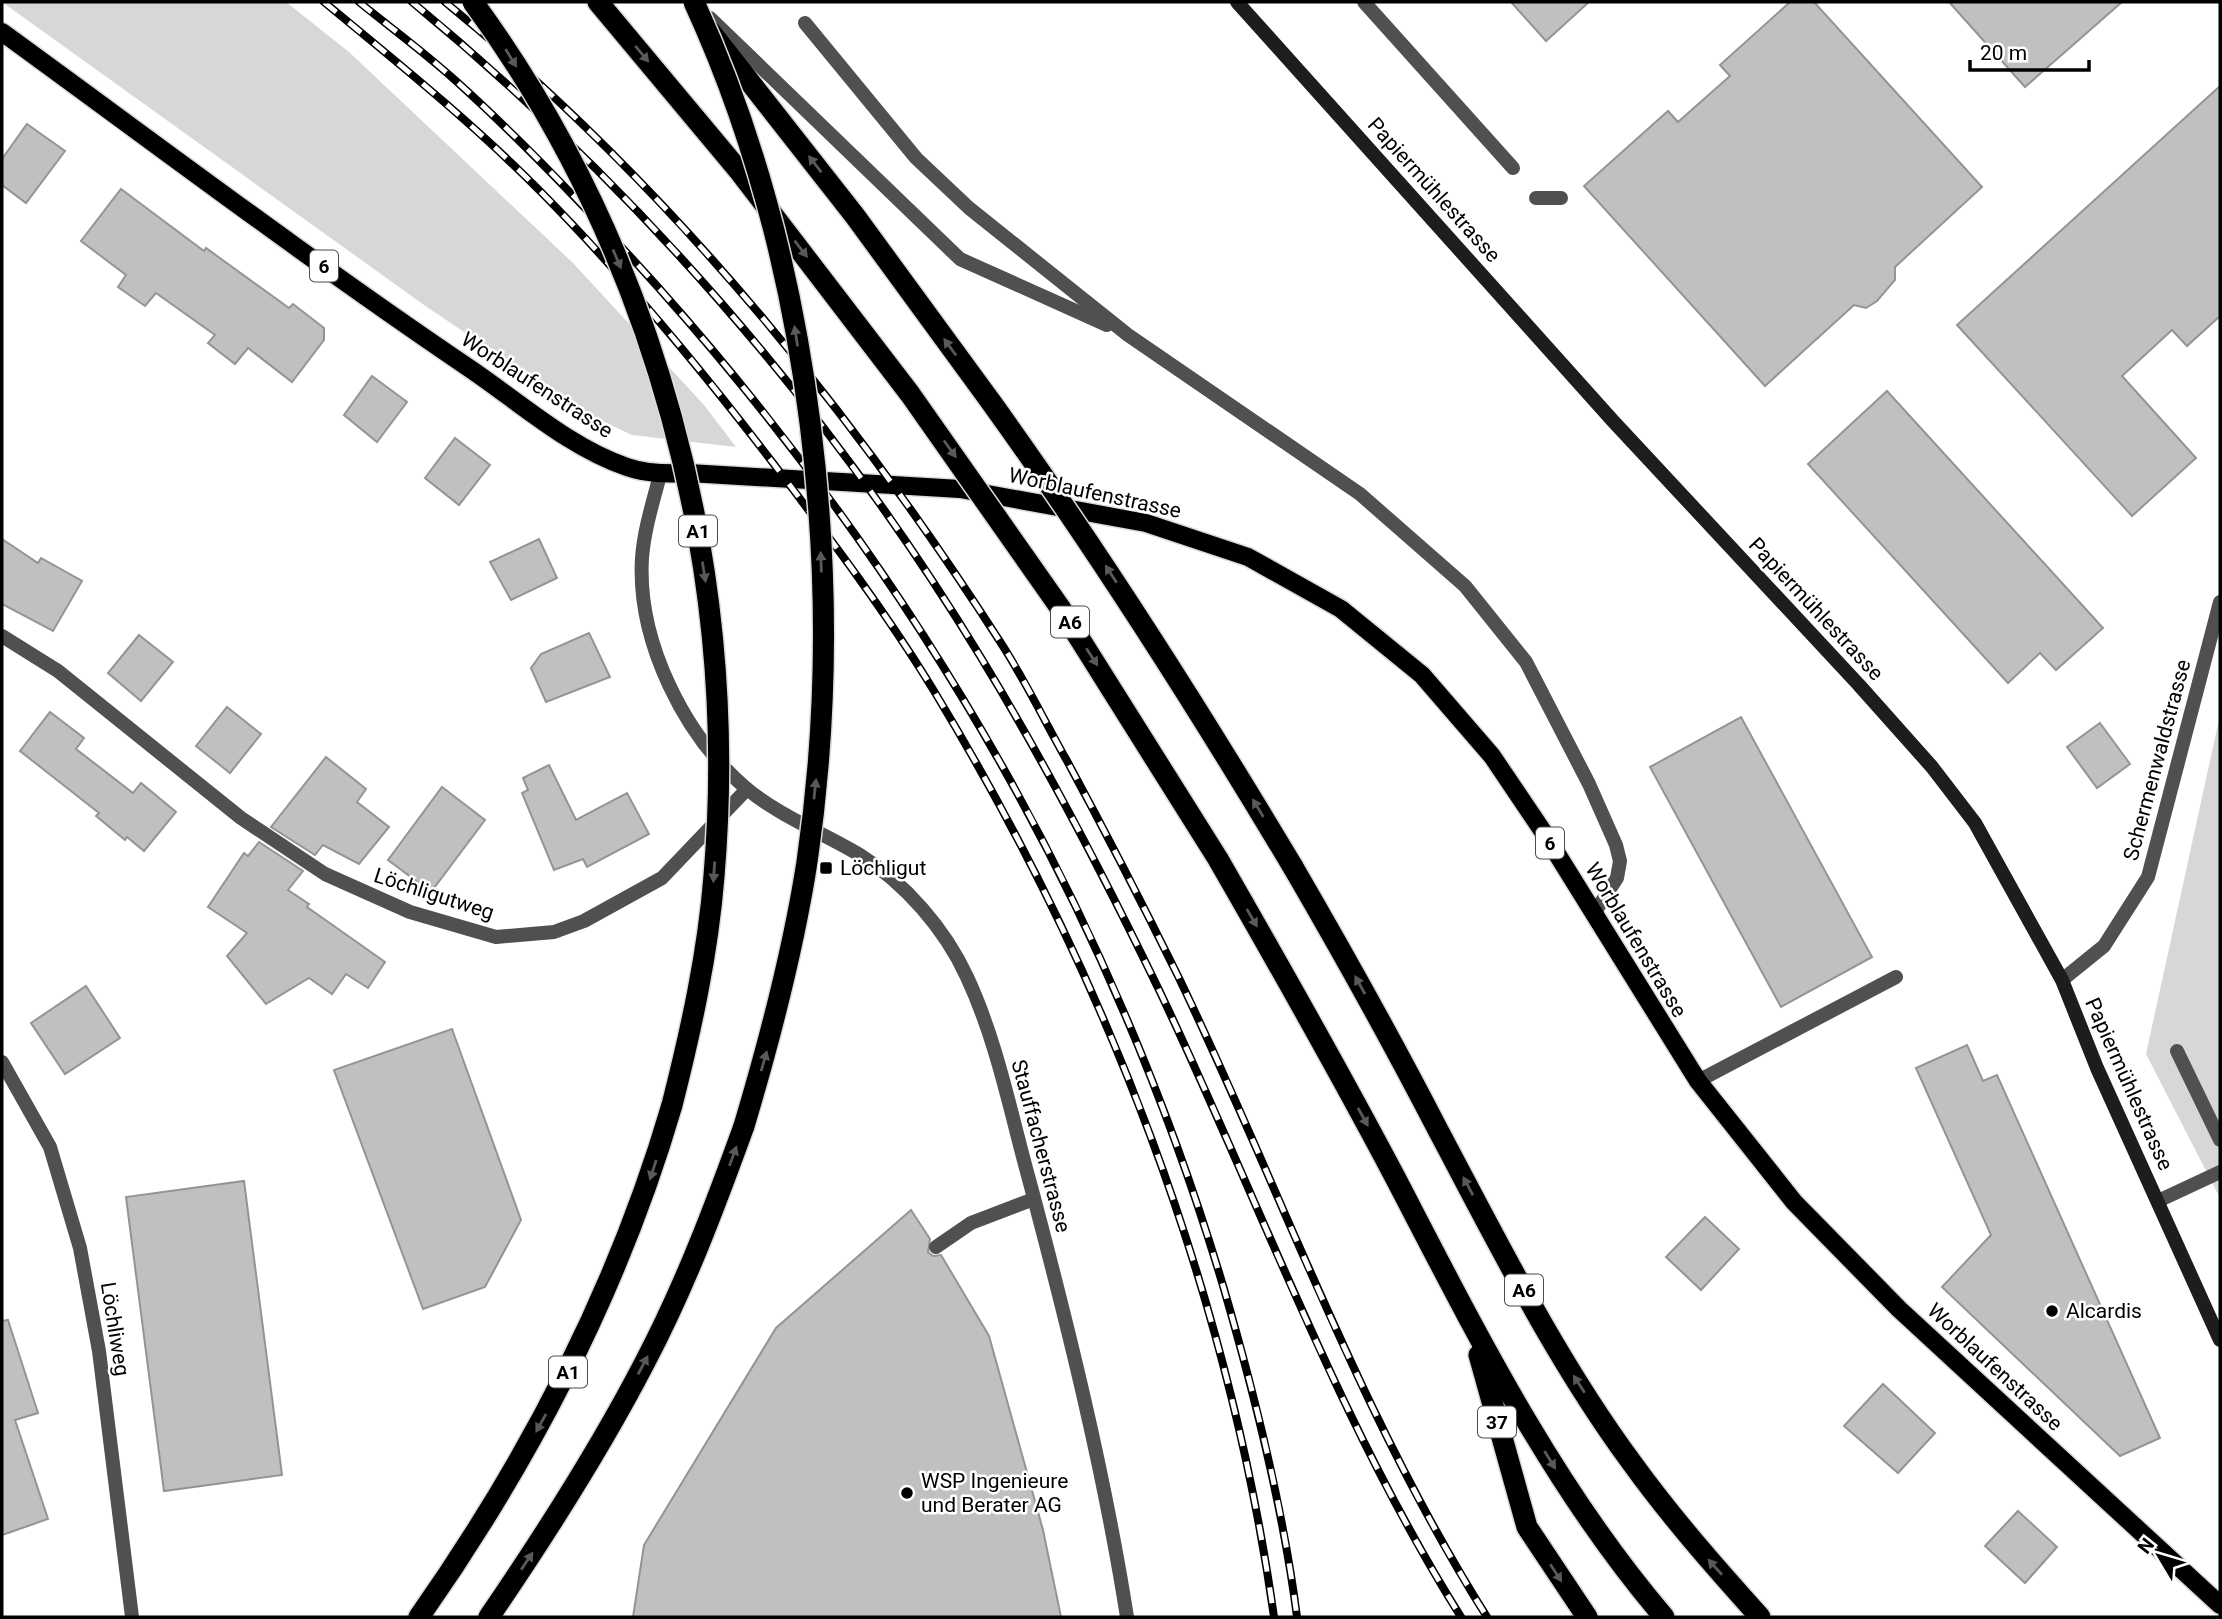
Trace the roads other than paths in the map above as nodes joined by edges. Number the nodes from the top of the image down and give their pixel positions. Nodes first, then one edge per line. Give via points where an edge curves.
1 (473, 2) edge
2 (598, 2) edge
3 (687, 2) edge
4 (693, 2) edge
5 (1237, 2) edge
6 (1364, 2) edge
7 (805, 23) dead end
8 (2, 32) edge
9 (1513, 168) dead end
10 (1536, 198) dead end
11 (1561, 198) dead end
12 (1128, 335) junction
13 (660, 475) junction
14 (2220, 602) edge
15 (2, 636) edge
16 (747, 789) junction
17 (1594, 915) junction
18 (1896, 977) dead end
19 (2062, 980) junction
20 (2177, 1051) dead end
21 (2, 1062) edge
22 (1698, 1081) junction
23 (2220, 1140) edge
24 (2220, 1172) edge
25 (1034, 1199) junction
26 (2158, 1201) junction
27 (936, 1247) dead end
28 (1468, 1316) junction
29 (2220, 1340) edge
30 (2220, 1605) edge
31 (132, 1617) edge
32 (419, 1617) edge
33 (489, 1617) edge
34 (1127, 1617) edge
35 (1587, 1617) edge
36 (1664, 1617) edge
37 (1760, 1617) edge

1 -> 32 highway, A1, bridge via 549,118 598,213 638,311 669,407 694,508 711,619 718,725 717,817 706,940 689,1036 673,1105 629,1237 588,1334 542,1422 490,1511
2 -> 28 highway, A6, bridge via 740,172 910,394 1061,609 1218,859 1370,1129
37 -> 3 highway, A6, bridge via 1695,1545 1573,1374 1293,867 1111,574 855,216
4 - 12 street via 960,259
33 -> 4 highway, bridge via 596,1452 693,1261 744,1126 789,962 807,861 823,654 820,531 803,379 772,226 741,125
5 - 19 main road, Papiermühlestrasse via 1932,767 1975,822
6 - 9 street
7 - 12 street via 916,158 970,208
8 - 13 main road, Worblaufenstrasse / 6 via 394,317 552,425 598,455
10 - 11 street
12 - 17 street via 1360,494 1465,586 1526,662 1616,845 1620,861 1617,878
13 - 16 street via 642,556 642,591 654,645 697,732
13 - 17 main road, Worblaufenstrasse / 6 via 960,489 1146,523 1248,557 1341,609 1422,675 1492,756
14 - 19 street, Schermenwaldstrasse via 2148,877 2104,946
15 - 16 street, Löchligutweg via 58,671 241,818 325,874 410,912 496,937 554,932 584,921 662,878
16 - 25 street, Stauffacherstrasse via 873,865 913,900 943,936 966,974 983,1019
17 - 22 main road, Worblaufenstrasse / 6
18 - 22 street
19 - 26 main road, Papiermühlestrasse
20 - 23 street
21 - 31 street, Löchliweg via 50,1147 80,1248 99,1352
22 - 30 main road, Worblaufenstrasse / 6 via 1765,1168 1847,1258
24 - 26 street
25 - 27 street via 971,1223
25 - 34 street, Stauffacherstrasse via 1097,1459
26 - 29 main road, Papiermühlestrasse
28 -> 35 highway, 37 via 1527,1527
28 -> 36 highway, A6 via 1518,1411 1575,1501

